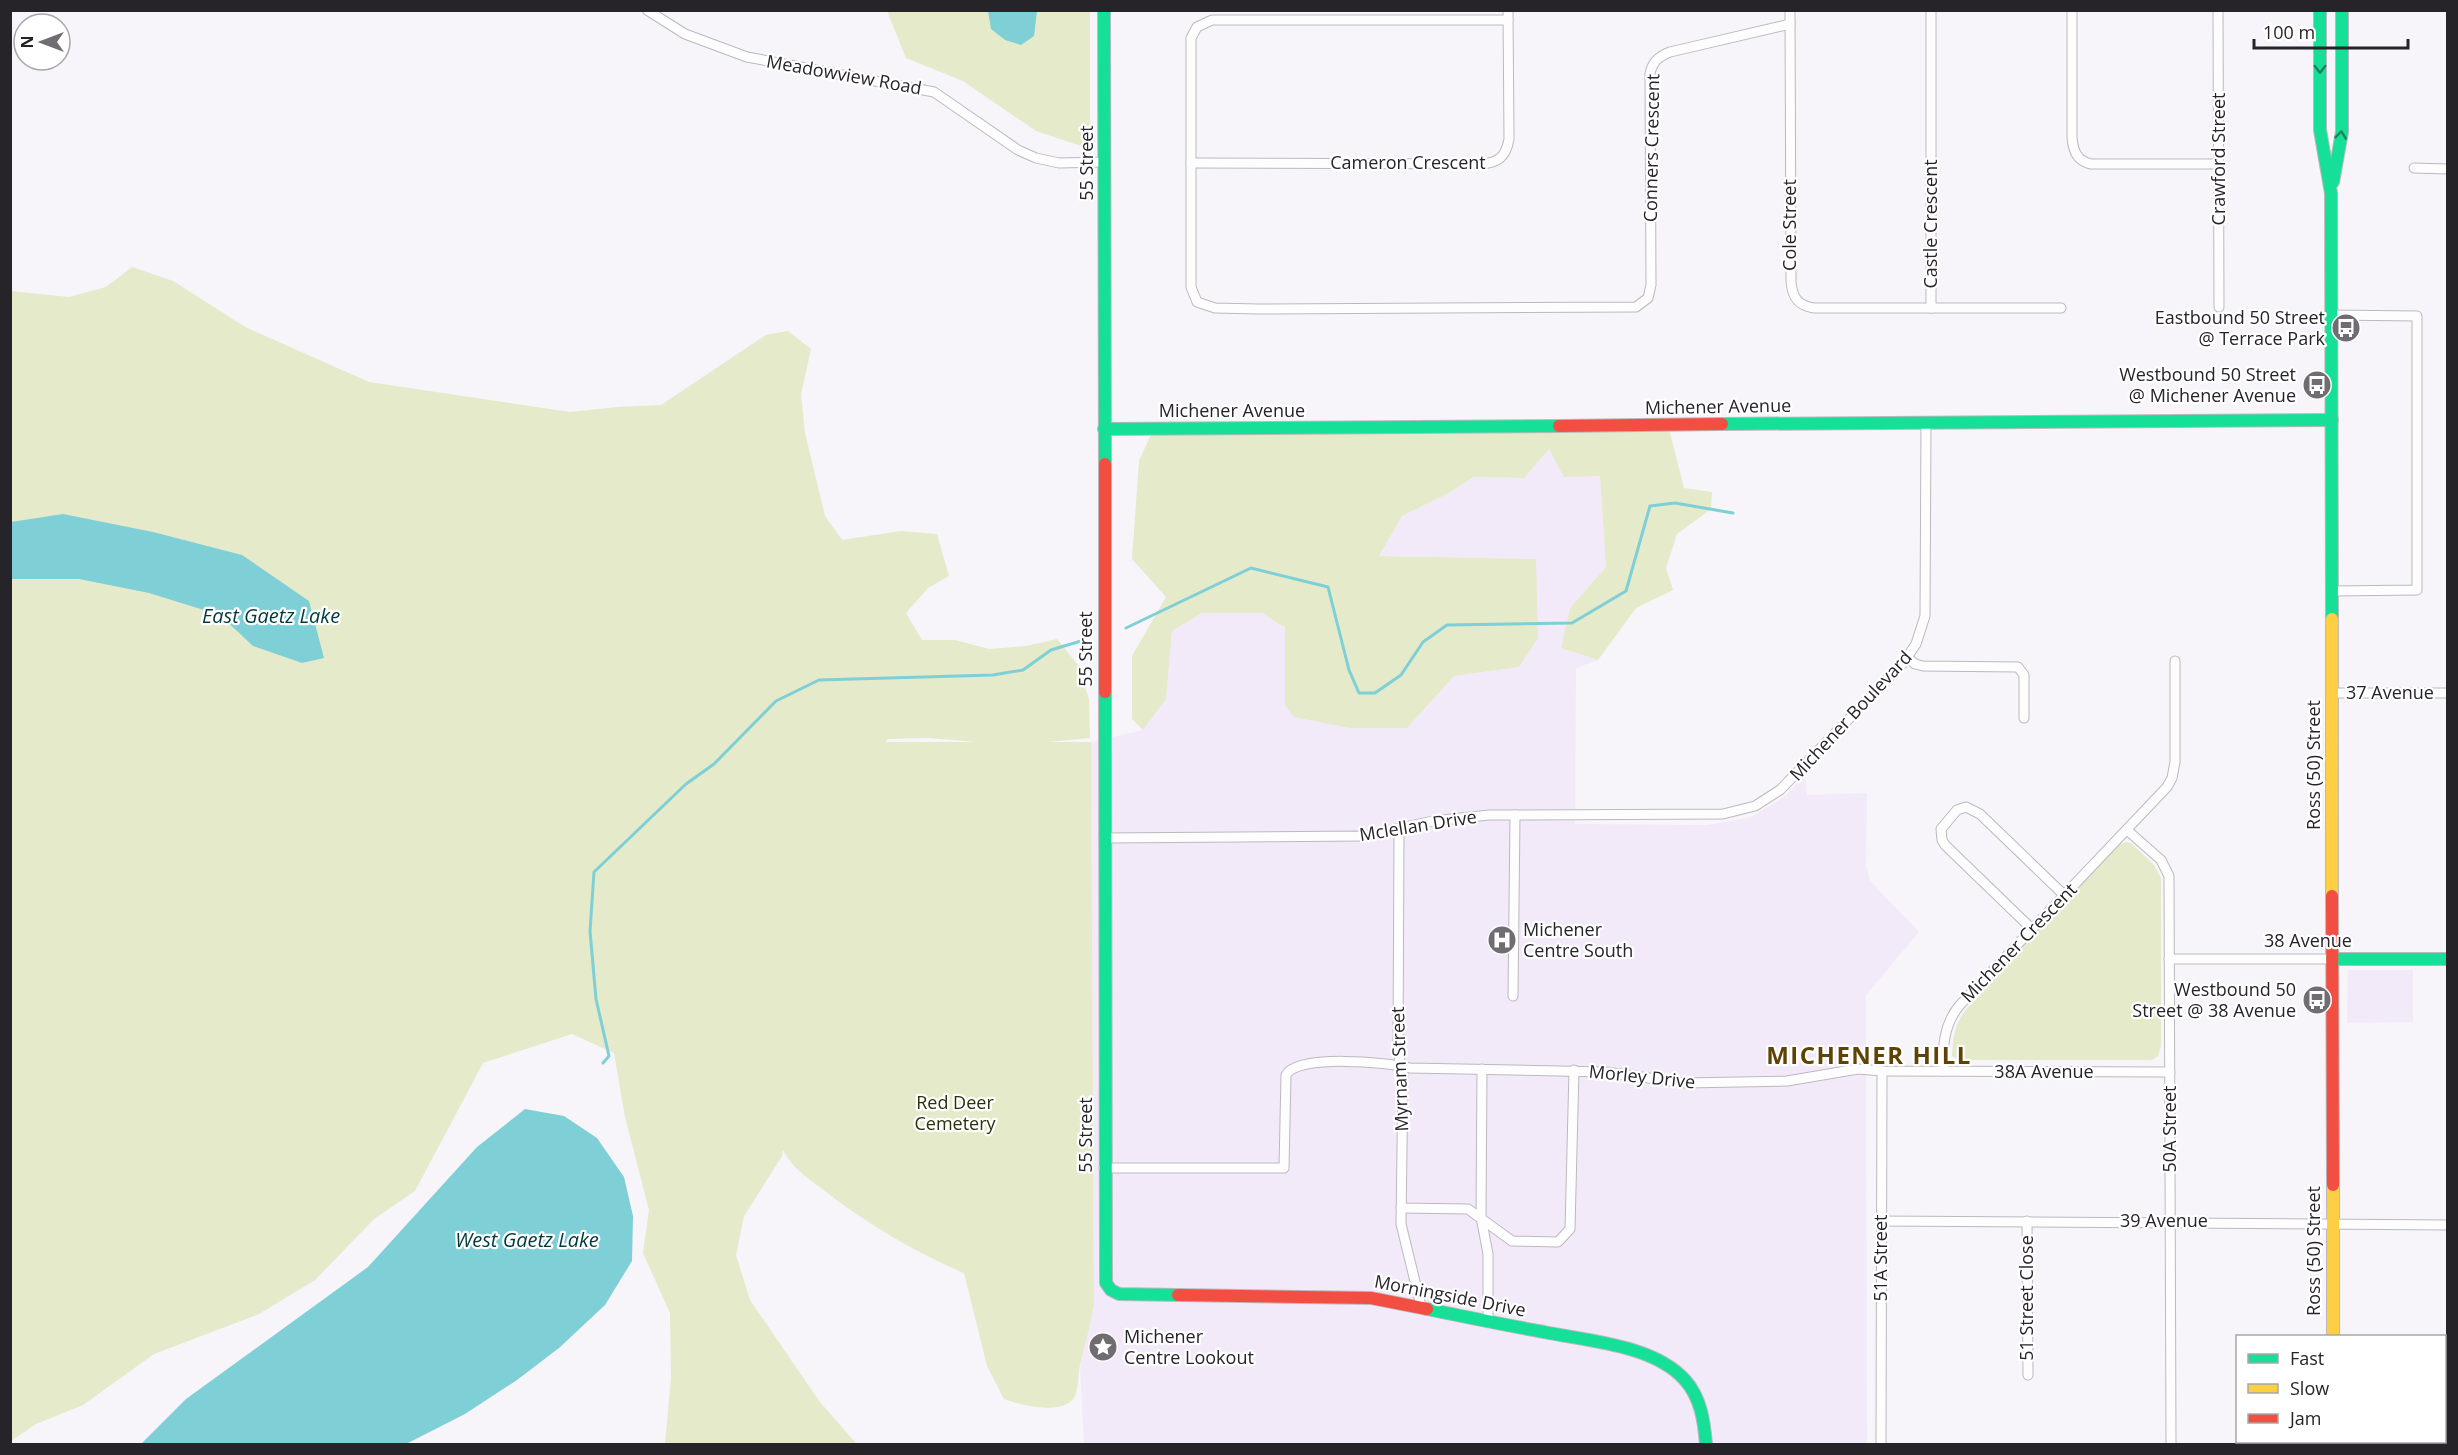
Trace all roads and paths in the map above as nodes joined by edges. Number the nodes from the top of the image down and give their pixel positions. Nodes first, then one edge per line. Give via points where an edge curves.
1 (646, 10) edge
2 (1104, 10) edge
3 (1790, 10) edge
4 (1931, 10) edge
5 (2072, 10) edge
6 (2218, 10) edge
7 (2320, 10) edge
8 (2342, 10) edge
9 (1508, 15) edge
10 (1790, 24) junction
11 (1105, 162) junction
12 (1191, 163) junction
13 (2219, 164) junction
14 (2414, 168) dead end
15 (2448, 169) edge
16 (2331, 193) junction
17 (1643, 303) joint
18 (2219, 307) dead end
19 (1931, 308) junction
20 (2061, 308) dead end
21 (2332, 315) junction
22 (2332, 420) junction
23 (1926, 423) junction
24 (1104, 429) junction
25 (2332, 591) junction
26 (1908, 658) junction
27 (2175, 661) dead end
28 (2332, 693) junction
29 (2448, 693) edge
30 (2024, 718) dead end
31 (1515, 815) junction
32 (1399, 830) junction
33 (2127, 830) junction
34 (1104, 838) junction
35 (2064, 895) junction
36 (2032, 929) junction
37 (2169, 959) junction
38 (2332, 959) junction
39 (2448, 959) edge
40 (1513, 996) dead end
41 (1401, 1065) junction
42 (1482, 1069) junction
43 (1574, 1070) junction
44 (1882, 1071) junction
45 (1943, 1071) junction
46 (2170, 1072) junction
47 (1104, 1168) junction
48 (1401, 1208) junction
49 (1481, 1217) junction
50 (1881, 1221) junction
51 (2027, 1221) junction
52 (2171, 1222) junction
53 (2332, 1225) junction
54 (2448, 1225) edge
55 (1108, 1287) joint
56 (1421, 1306) junction
57 (1488, 1321) junction
58 (2333, 1335) edge
59 (2028, 1375) dead end
60 (1706, 1444) edge
61 (1881, 1444) edge
62 (2171, 1444) edge

1 - 11 street, Meadowview Road via 685,34 747,57 934,92 1018,150 1042,160
2 - 11 street, 55 Street
3 - 10 street, Cole Street
4 - 19 street, Castle Crescent
5 - 13 street via 2072,137 2076,156 2091,164
6 - 13 street, Crawford Street
7 -> 16 street, Ross (50) Street via 2320,130
16 -> 8 street, Ross (50) Street via 2342,132
9 - 12 street, Cameron Crescent via 1206,22 1197,27 1191,38
9 - 12 street, Cameron Crescent via 1509,139 1505,153 1496,162
10 - 17 street, Conners Crescent via 1670,52 1654,63 1650,74 1651,285
10 - 19 street, Cole Street via 1791,281 1795,298 1814,309
11 - 24 street, 55 Street
12 - 17 street, Cameron Crescent via 1191,287 1197,302 1208,307 1630,309
13 - 18 street, Crawford Street
14 - 15 street
16 - 21 street, Ross (50) Street
19 - 20 street, Castle Crescent
21 - 22 street, Ross (50) Street
21 - 25 street via 2417,316 2418,590
22 - 23 street, Michener Avenue
22 - 25 street, Ross (50) Street
23 - 24 street, Michener Avenue
23 - 26 street, Michener Boulevard via 1925,616
24 - 34 street, 55 Street
25 - 28 street, Ross (50) Street
26 - 30 street via 1923,666 2021,669
26 - 31 street, Michener Boulevard via 1788,783 1745,810 1723,814
27 - 33 street, Michener Crescent via 2174,771 2167,787
28 - 29 street, 37 Avenue
28 - 38 street, Ross (50) Street
31 - 32 street, Mclellan Drive via 1444,819
31 - 40 street
32 - 34 street, Mclellan Drive via 1356,836
32 - 41 street, Myrnam Street
33 - 35 street, Michener Crescent
33 - 37 street, 50A Street via 2161,860 2169,876
34 - 47 street, 55 Street
35 - 36 street, Michener Crescent
35 - 36 street via 1976,811 1961,807 1943,824 1940,834 1945,845
36 - 45 street, Michener Crescent via 1952,1014 1944,1036
37 - 38 street, 38 Avenue
37 - 46 street, 50A Street
38 - 39 street, 38 Avenue
38 - 53 street, Ross (50) Street
41 - 42 street, Morley Drive
41 - 47 street, Morley Drive via 1313,1062 1288,1071 1284,1168
41 - 48 street, Myrnam Street
42 - 43 street, Morley Drive
42 - 49 street
43 - 44 street, Morley Drive via 1685,1083 1787,1081 1858,1069
43 - 49 street via 1570,1229 1558,1242 1518,1242 1503,1236
44 - 45 street, 38A Avenue
44 - 50 street, 51A Street
45 - 46 street, 38A Avenue
46 - 52 street, 50A Street
47 - 55 street, 55 Street
48 - 49 street via 1465,1209
48 - 56 street, Myrnam Street via 1402,1228
49 - 57 street via 1488,1254
50 - 51 street, 39 Avenue
50 - 61 street, 51A Street
51 - 52 street, 39 Avenue
51 - 59 street, 51 Street Close
52 - 53 street, 39 Avenue
52 - 62 street, 50A Street
53 - 54 street, 39 Avenue
53 - 58 street, Ross (50) Street
55 - 56 street, Morningside Drive via 1119,1294 1371,1298
56 - 57 street, Morningside Drive
57 - 60 street, Morningside Drive via 1628,1348 1657,1358 1692,1386 1703,1414

